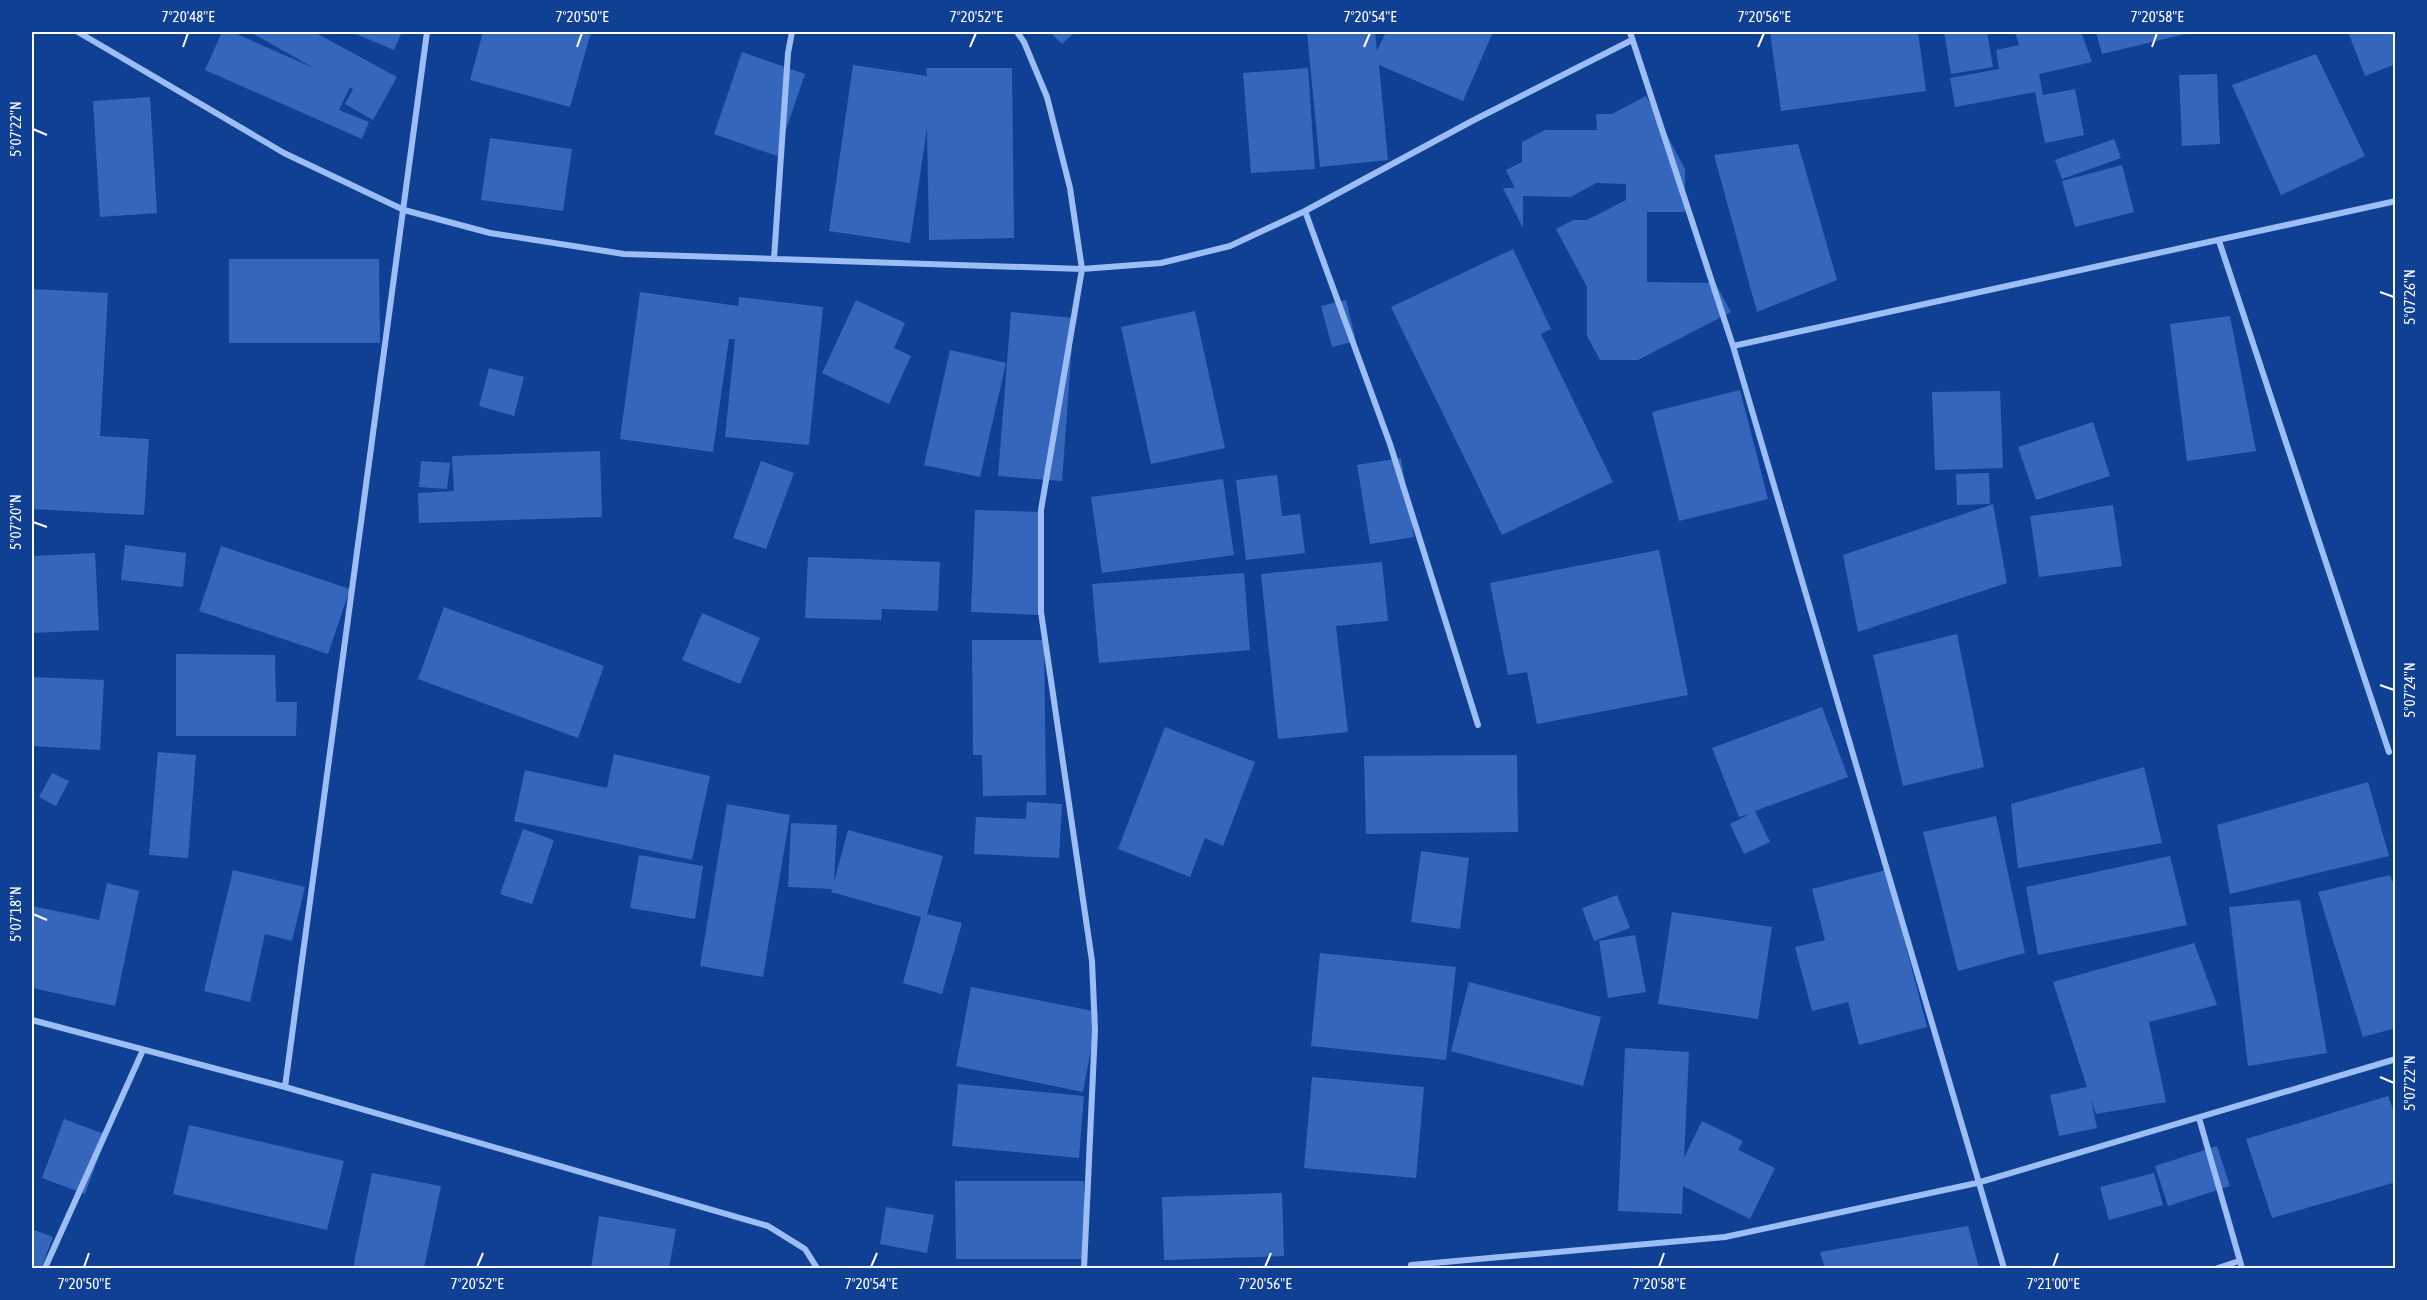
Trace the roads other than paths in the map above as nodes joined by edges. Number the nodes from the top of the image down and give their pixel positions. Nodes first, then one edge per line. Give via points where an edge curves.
1 (78, 32) edge
2 (427, 32) edge
3 (792, 32) edge
4 (1017, 32) edge
5 (1630, 32) edge
6 (1632, 40) junction
7 (2396, 201) edge
8 (404, 210) junction
9 (1305, 211) junction
10 (2219, 241) junction
11 (774, 259) junction
12 (1082, 269) junction
13 (1733, 346) junction
14 (1478, 725) dead end
15 (2389, 752) dead end
16 (32, 1020) edge
17 (143, 1050) junction
18 (2396, 1059) edge
19 (285, 1087) junction
20 (2199, 1118) junction
21 (1977, 1183) junction
22 (2239, 1261) junction
23 (1411, 1265) dead end
24 (45, 1269) edge
25 (818, 1269) edge
26 (1084, 1269) edge
27 (2004, 1269) edge
28 (2218, 1269) edge
29 (2242, 1269) edge

1 - 8 street via 284,153
2 - 8 street
3 - 11 street
4 - 12 street via 1047,98 1070,188
5 - 6 street
6 - 9 street
6 - 13 street
7 - 10 street
8 - 11 street via 490,233 624,254
8 - 19 street
9 - 12 street via 1230,246 1161,263
9 - 14 street via 1390,444
10 - 13 street
10 - 15 street
11 - 12 street
12 - 26 street via 1041,510 1039,555 1041,612 1092,961 1095,1030
13 - 21 street
16 - 17 street
17 - 19 street
17 - 24 street
18 - 20 street
19 - 25 street via 768,1226 805,1249
20 - 21 street
20 - 22 street
21 - 23 street via 1725,1237
21 - 27 street
22 - 28 street
22 - 29 street

